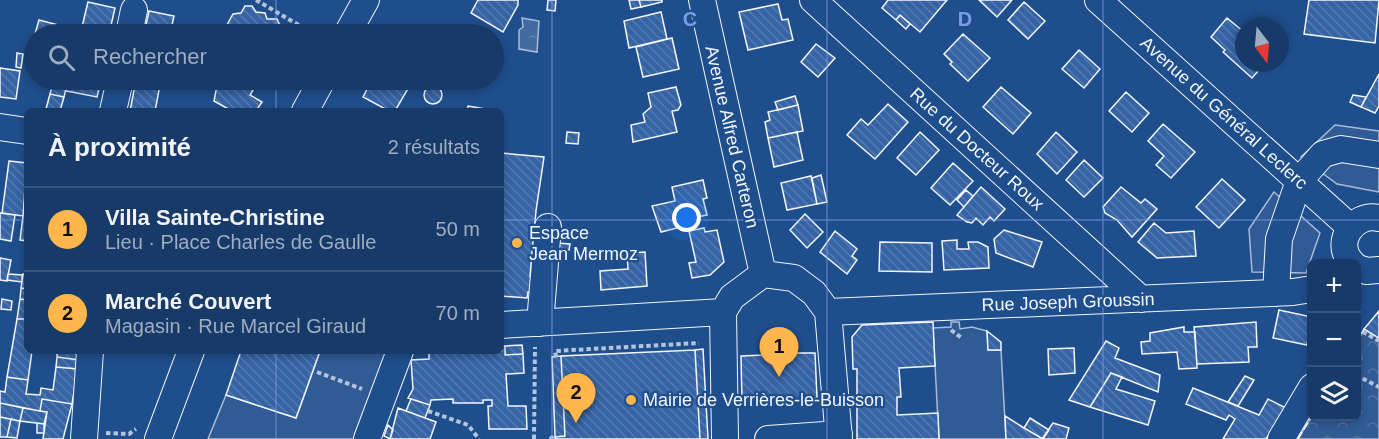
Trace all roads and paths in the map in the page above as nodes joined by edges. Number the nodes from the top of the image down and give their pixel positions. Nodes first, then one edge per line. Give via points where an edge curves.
1 (256, 0) edge
2 (366, 0) edge
3 (702, 0) edge
4 (813, 0) edge
5 (1098, 0) edge
6 (297, 24) edge
7 (353, 24) edge
8 (118, 90) edge
9 (317, 90) edge
10 (114, 108) edge
11 (307, 108) edge
12 (0, 127) edge
13 (24, 130) edge
14 (1379, 155) edge
15 (1299, 180) junction
16 (1379, 218) edge
17 (548, 227) dead end
18 (1355, 259) edge
19 (1360, 259) edge
20 (763, 274) junction
21 (1307, 288) edge
22 (1276, 293) junction
23 (1141, 299) junction
24 (723, 312) junction
25 (828, 312) junction
26 (538, 324) junction
27 (504, 325) edge
28 (1361, 331) edge
29 (1379, 341) edge
30 (699, 349) dead end
31 (90, 354) edge
32 (189, 354) edge
33 (399, 354) edge
34 (556, 357) dead end
35 (317, 372) dead end
36 (1361, 378) edge
37 (1379, 387) edge
38 (1307, 394) edge
39 (383, 396) junction
40 (428, 411) dead end
41 (150, 431) edge
42 (555, 435) dead end
43 (839, 436) edge
44 (84, 438) edge
45 (367, 439) edge
46 (480, 439) edge
47 (534, 439) edge
48 (550, 439) edge
49 (725, 439) edge
50 (768, 439) edge
51 (1281, 439) edge

1 - 6 path
2 - 7 street
3 - 20 street, Avenue Alfred Carteron
4 - 23 street, Rue du Docteur Roux
5 - 15 street, Avenue du Général Leclerc
8 - 10 street
9 - 11 street
12 - 13 street
14 - 15 street via 1341,149 1323,154
15 - 18 street, Avenue du Général Leclerc
15 - 22 street via 1279,239
16 - 19 street via 1365,218
17 - 26 street
20 - 24 street via 732,297
20 - 25 street via 794,278 814,293
21 - 22 street, Rue Joseph Groussin
22 - 23 street, Rue Joseph Groussin
23 - 25 street, Rue Joseph Groussin
24 - 26 street
24 - 49 street
25 - 43 street
26 - 27 street
26 - 47 path
28 - 29 path
30 - 34 path via 699,341 555,351
31 - 44 street
32 - 41 street
33 - 39 street
35 - 39 path
36 - 37 path
38 - 51 street
39 - 45 street
40 - 46 path via 468,425
41 - 44 path via 99,431
42 - 48 path
43 - 50 street

